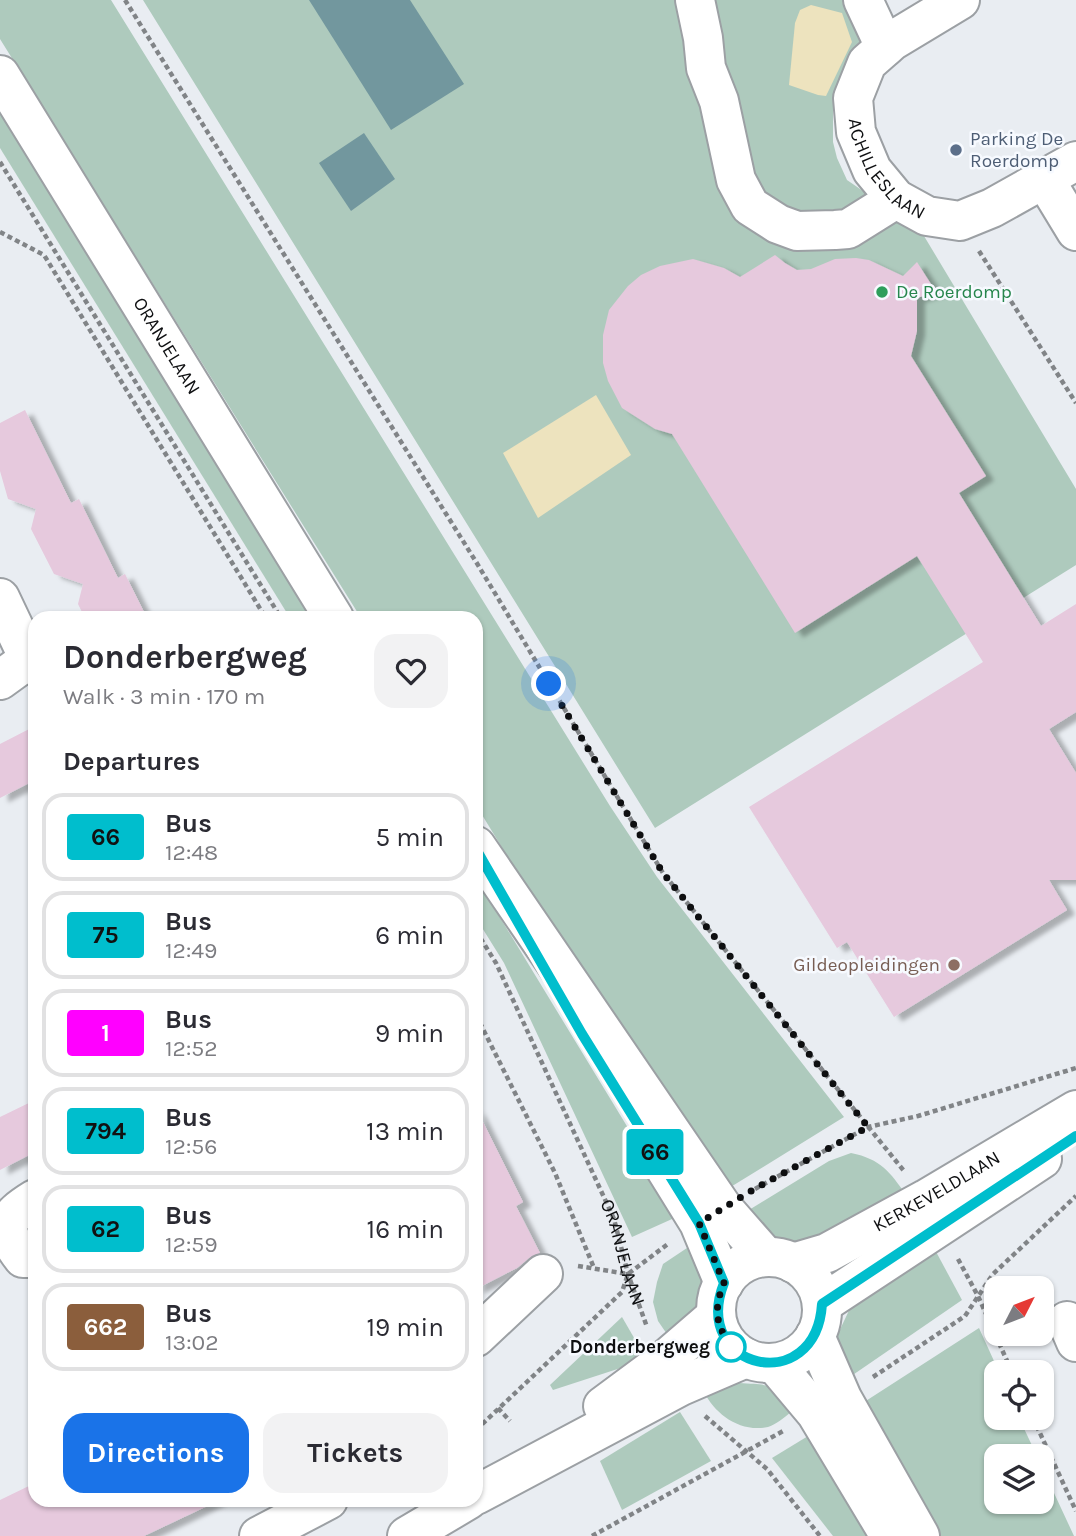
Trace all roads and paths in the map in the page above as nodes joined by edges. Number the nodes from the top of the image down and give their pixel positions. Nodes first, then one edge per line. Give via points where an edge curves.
1 (125, 0) edge
2 (695, 0) edge
3 (863, 0) edge
4 (960, 0) edge
5 (886, 47) junction
6 (0, 75) edge
7 (0, 162) edge
8 (1060, 170) edge
9 (896, 199) junction
10 (960, 221) junction
11 (1076, 231) edge
12 (0, 232) edge
13 (1076, 403) edge
14 (0, 598) edge
15 (275, 608) junction
16 (260, 611) edge
17 (271, 611) edge
18 (277, 611) edge
19 (330, 611) edge
20 (21, 669) edge
21 (483, 860) edge
22 (483, 942) edge
23 (483, 1029) edge
24 (1076, 1068) edge
25 (1076, 1110) edge
26 (868, 1127) junction
27 (1076, 1136) edge
28 (892, 1155) dead end
29 (1076, 1196) edge
30 (28, 1203) edge
31 (711, 1215) junction
32 (28, 1258) edge
33 (780, 1260) junction
34 (594, 1268) junction
35 (543, 1274) joint
36 (628, 1274) junction
37 (720, 1299) junction
38 (819, 1320) junction
39 (483, 1330) edge
40 (760, 1360) junction
41 (673, 1373) junction
42 (829, 1406) junction
43 (498, 1408) junction
44 (510, 1421) dead end
45 (483, 1423) edge
46 (1039, 1430) edge
47 (746, 1451) junction
48 (483, 1491) edge
49 (314, 1507) edge
50 (456, 1507) edge
51 (476, 1507) edge
52 (1076, 1511) edge
53 (258, 1536) edge
54 (407, 1536) edge
55 (462, 1536) edge
56 (592, 1536) edge
57 (820, 1536) edge
58 (890, 1536) edge
59 (920, 1536) edge

1 - 26 path via 478,565 663,873
2 - 9 street via 706,68 719,101 736,180 750,206 797,231 835,230 848,229
3 - 5 street
4 - 5 street, ACHILLESLAAN
5 - 9 street, ACHILLESLAAN via 867,63 853,98 856,132 872,170
6 - 19 street, ORANJELAAN
7 - 15 path
8 - 10 street, ACHILLESLAAN
8 - 11 street
9 - 10 street, ACHILLESLAAN via 926,216
10 - 13 path
12 - 16 path via 44,255
14 - 20 street
15 - 17 path
15 - 18 path
21 - 31 street via 582,1034
22 - 36 path, ORANJELAAN via 614,1219
23 - 34 path via 555,1173
24 - 26 path
25 - 33 street, KERKEVELDLAAN via 827,1253
26 - 28 path
26 - 31 path
27 - 38 street, KERKEVELDLAAN
29 - 42 path via 993,1274 965,1317
30 - 32 street via 13,1212 7,1226 12,1245
31 - 33 street
31 - 36 path
31 - 37 street
33 - 37 street via 750,1261 735,1270
33 - 38 street via 807,1273 817,1288
34 - 35 path via 580,1266
34 - 36 path
35 - 39 street
36 - 41 path, ORANJELAAN via 643,1318
36 - 43 path via 622,1293
37 - 40 street via 721,1333 731,1347
37 - 41 street
38 - 40 street via 805,1349 790,1359
38 - 42 street
40 - 41 street
40 - 42 street
41 - 47 path, ORANJELAAN via 709,1422
41 - 48 street
42 - 47 path
42 - 58 street
42 - 59 street
43 - 44 path
43 - 45 path
46 - 52 path
47 - 56 path
47 - 57 path, ORANJELAAN via 768,1469
49 - 53 street
50 - 54 street
51 - 55 street

